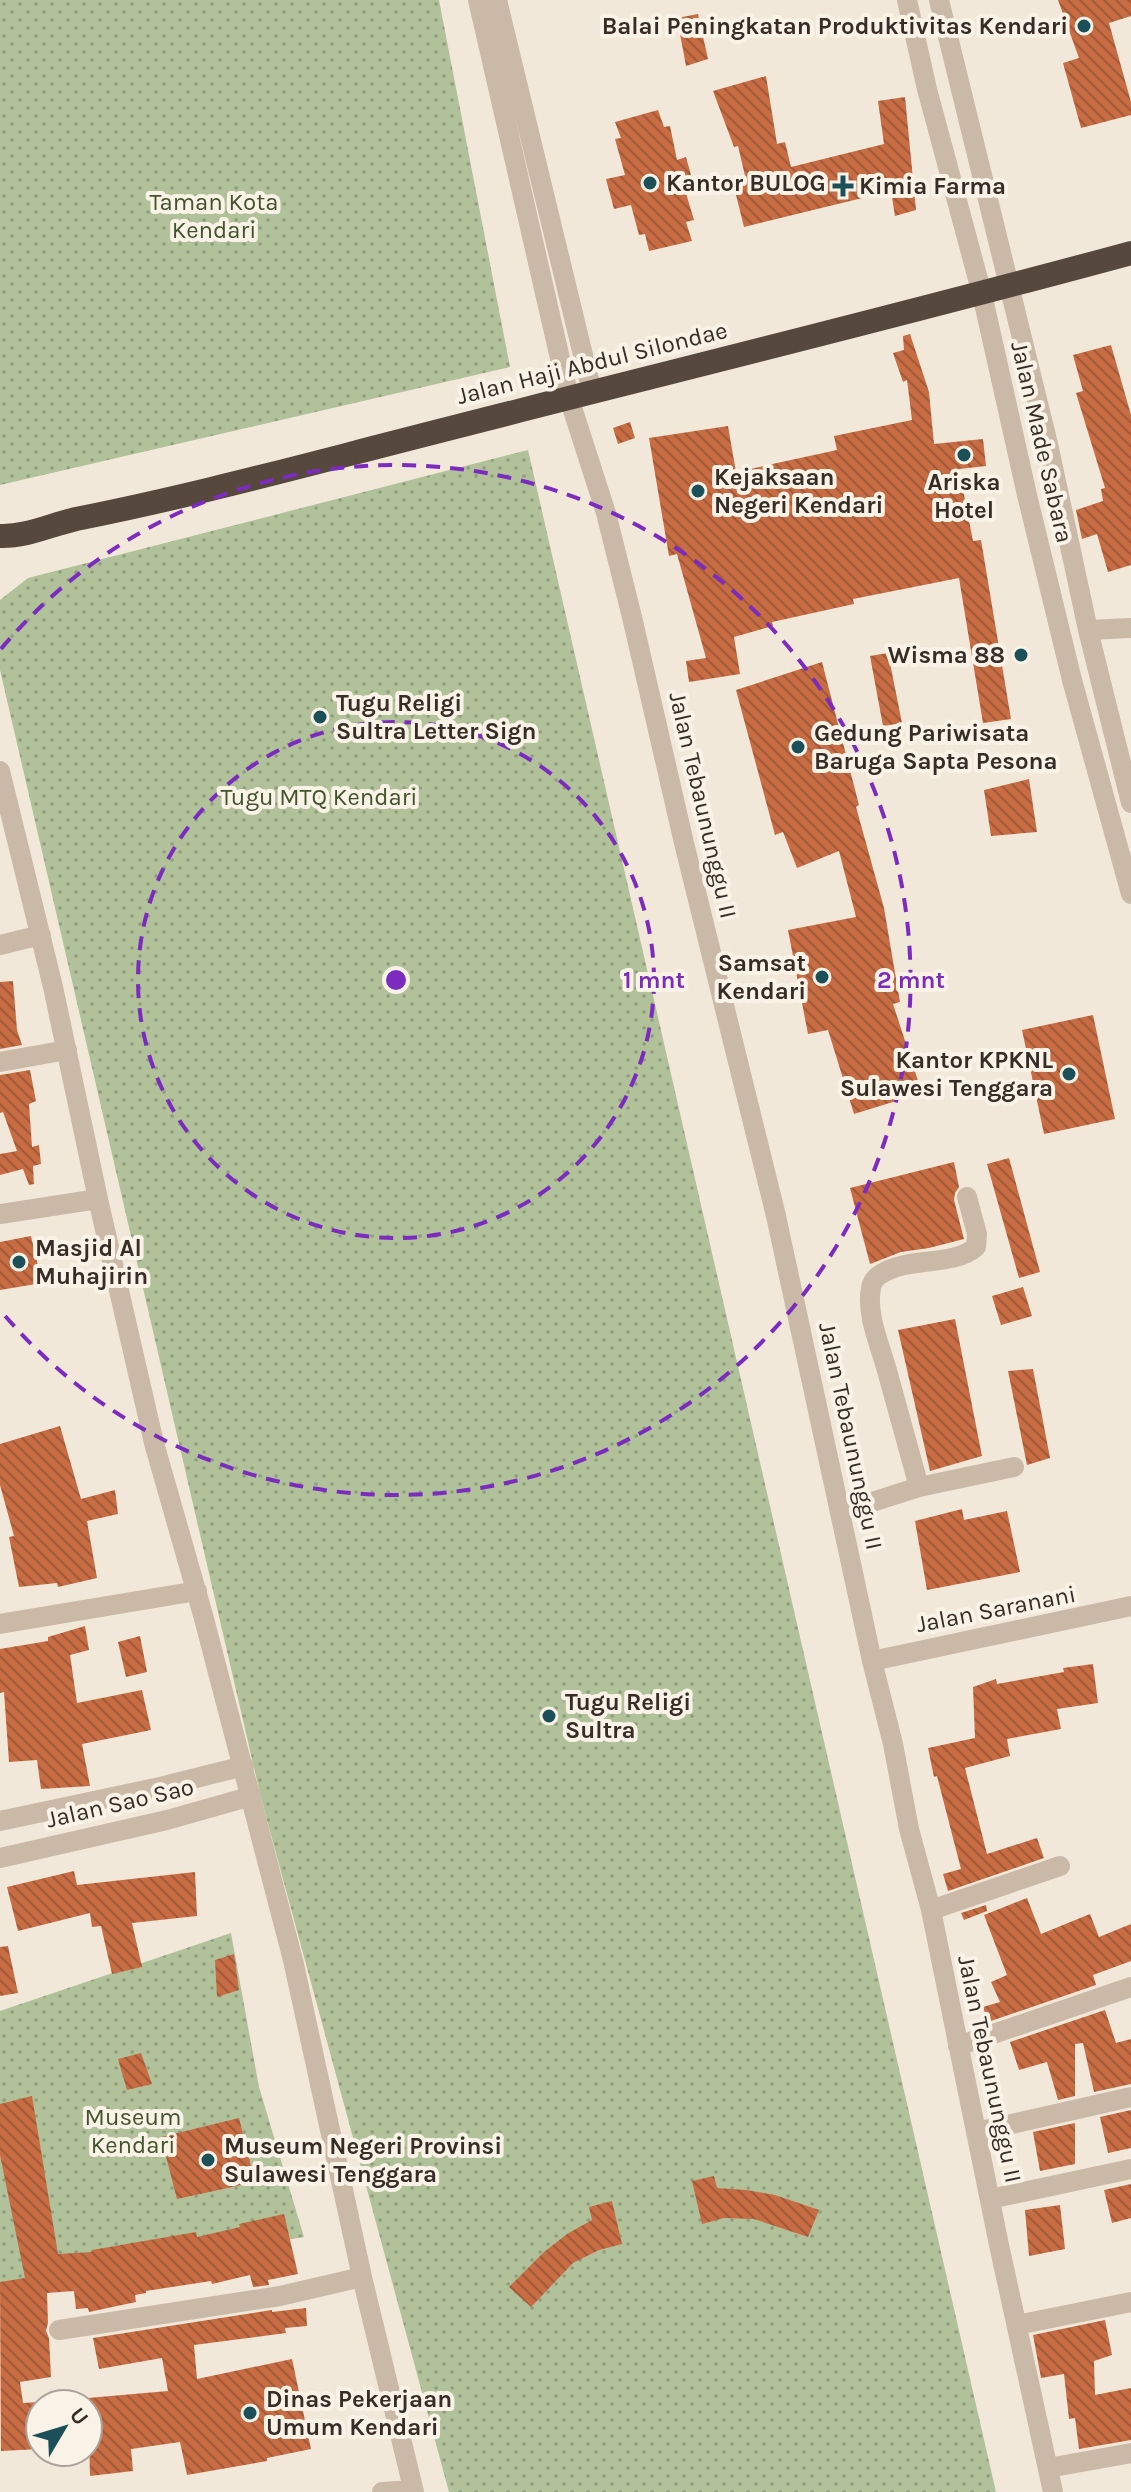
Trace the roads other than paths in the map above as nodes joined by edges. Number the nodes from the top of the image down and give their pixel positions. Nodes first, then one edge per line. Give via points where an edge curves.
1 (478, 0) edge
2 (497, 0) edge
3 (907, 0) edge
4 (939, 0) edge
5 (1131, 253) edge
6 (1009, 286) junction
7 (982, 294) junction
8 (580, 395) junction
9 (5, 540) edge
10 (1131, 628) edge
11 (1088, 630) junction
12 (0, 771) edge
13 (1131, 803) edge
14 (1131, 894) edge
15 (41, 935) junction
16 (0, 945) edge
17 (67, 1050) junction
18 (0, 1062) edge
19 (967, 1197) dead end
20 (98, 1199) junction
21 (0, 1214) edge
22 (1014, 1467) dead end
23 (919, 1487) junction
24 (841, 1512) junction
25 (197, 1591) junction
26 (1131, 1606) edge
27 (0, 1624) edge
28 (872, 1661) junction
29 (244, 1766) junction
30 (252, 1796) junction
31 (0, 1821) edge
32 (0, 1858) edge
33 (1060, 1866) dead end
34 (931, 1910) junction
35 (1131, 1987) edge
36 (958, 2046) junction
37 (1131, 2097) edge
38 (976, 2132) junction
39 (1131, 2169) edge
40 (990, 2199) junction
41 (362, 2277) junction
42 (1131, 2302) edge
43 (1017, 2325) junction
44 (59, 2330) dead end
45 (1131, 2453) edge
46 (1048, 2468) junction
47 (413, 2491) edge
48 (382, 2492) edge
49 (1053, 2492) edge

1 - 8 street
2 - 8 street
3 - 7 street, Jalan Made Sabara
4 - 6 street, Jalan Made Sabara
5 - 6 highway, Jalan Haji Abdul Silondae
6 - 7 highway, Jalan Haji Abdul Silondae
6 - 11 street, Jalan Made Sabara
7 - 8 highway, Jalan Haji Abdul Silondae
7 - 14 street, Jalan Made Sabara via 1072,680
8 - 9 highway, Jalan Haji Abdul Silondae
8 - 24 street, Jalan Tebaununggu II via 776,1216
10 - 11 street
11 - 13 street, Jalan Made Sabara
12 - 15 street
15 - 16 street
15 - 17 street
17 - 18 street
17 - 20 street
19 - 23 street via 976,1247 957,1256 898,1266 881,1274 871,1289 873,1322
20 - 21 street
20 - 25 street via 154,1443
22 - 23 street
23 - 24 street
24 - 28 street, Jalan Tebaununggu II
25 - 27 street
25 - 29 street
26 - 28 street, Jalan Saranani
28 - 34 street, Jalan Tebaununggu II
29 - 30 street
29 - 31 street, Jalan Sao Sao
30 - 32 street, Jalan Sao Sao
30 - 41 street
33 - 34 street
34 - 36 street, Jalan Tebaununggu II
35 - 36 street
36 - 38 street, Jalan Tebaununggu II
37 - 38 street
38 - 40 street, Jalan Tebaununggu II
39 - 40 street
40 - 43 street, Jalan Tebaununggu II
41 - 44 street via 280,2296
41 - 47 street
42 - 43 street
43 - 46 street, Jalan Tebaununggu II
45 - 46 street
46 - 49 street, Jalan Tebaununggu II
47 - 48 street

